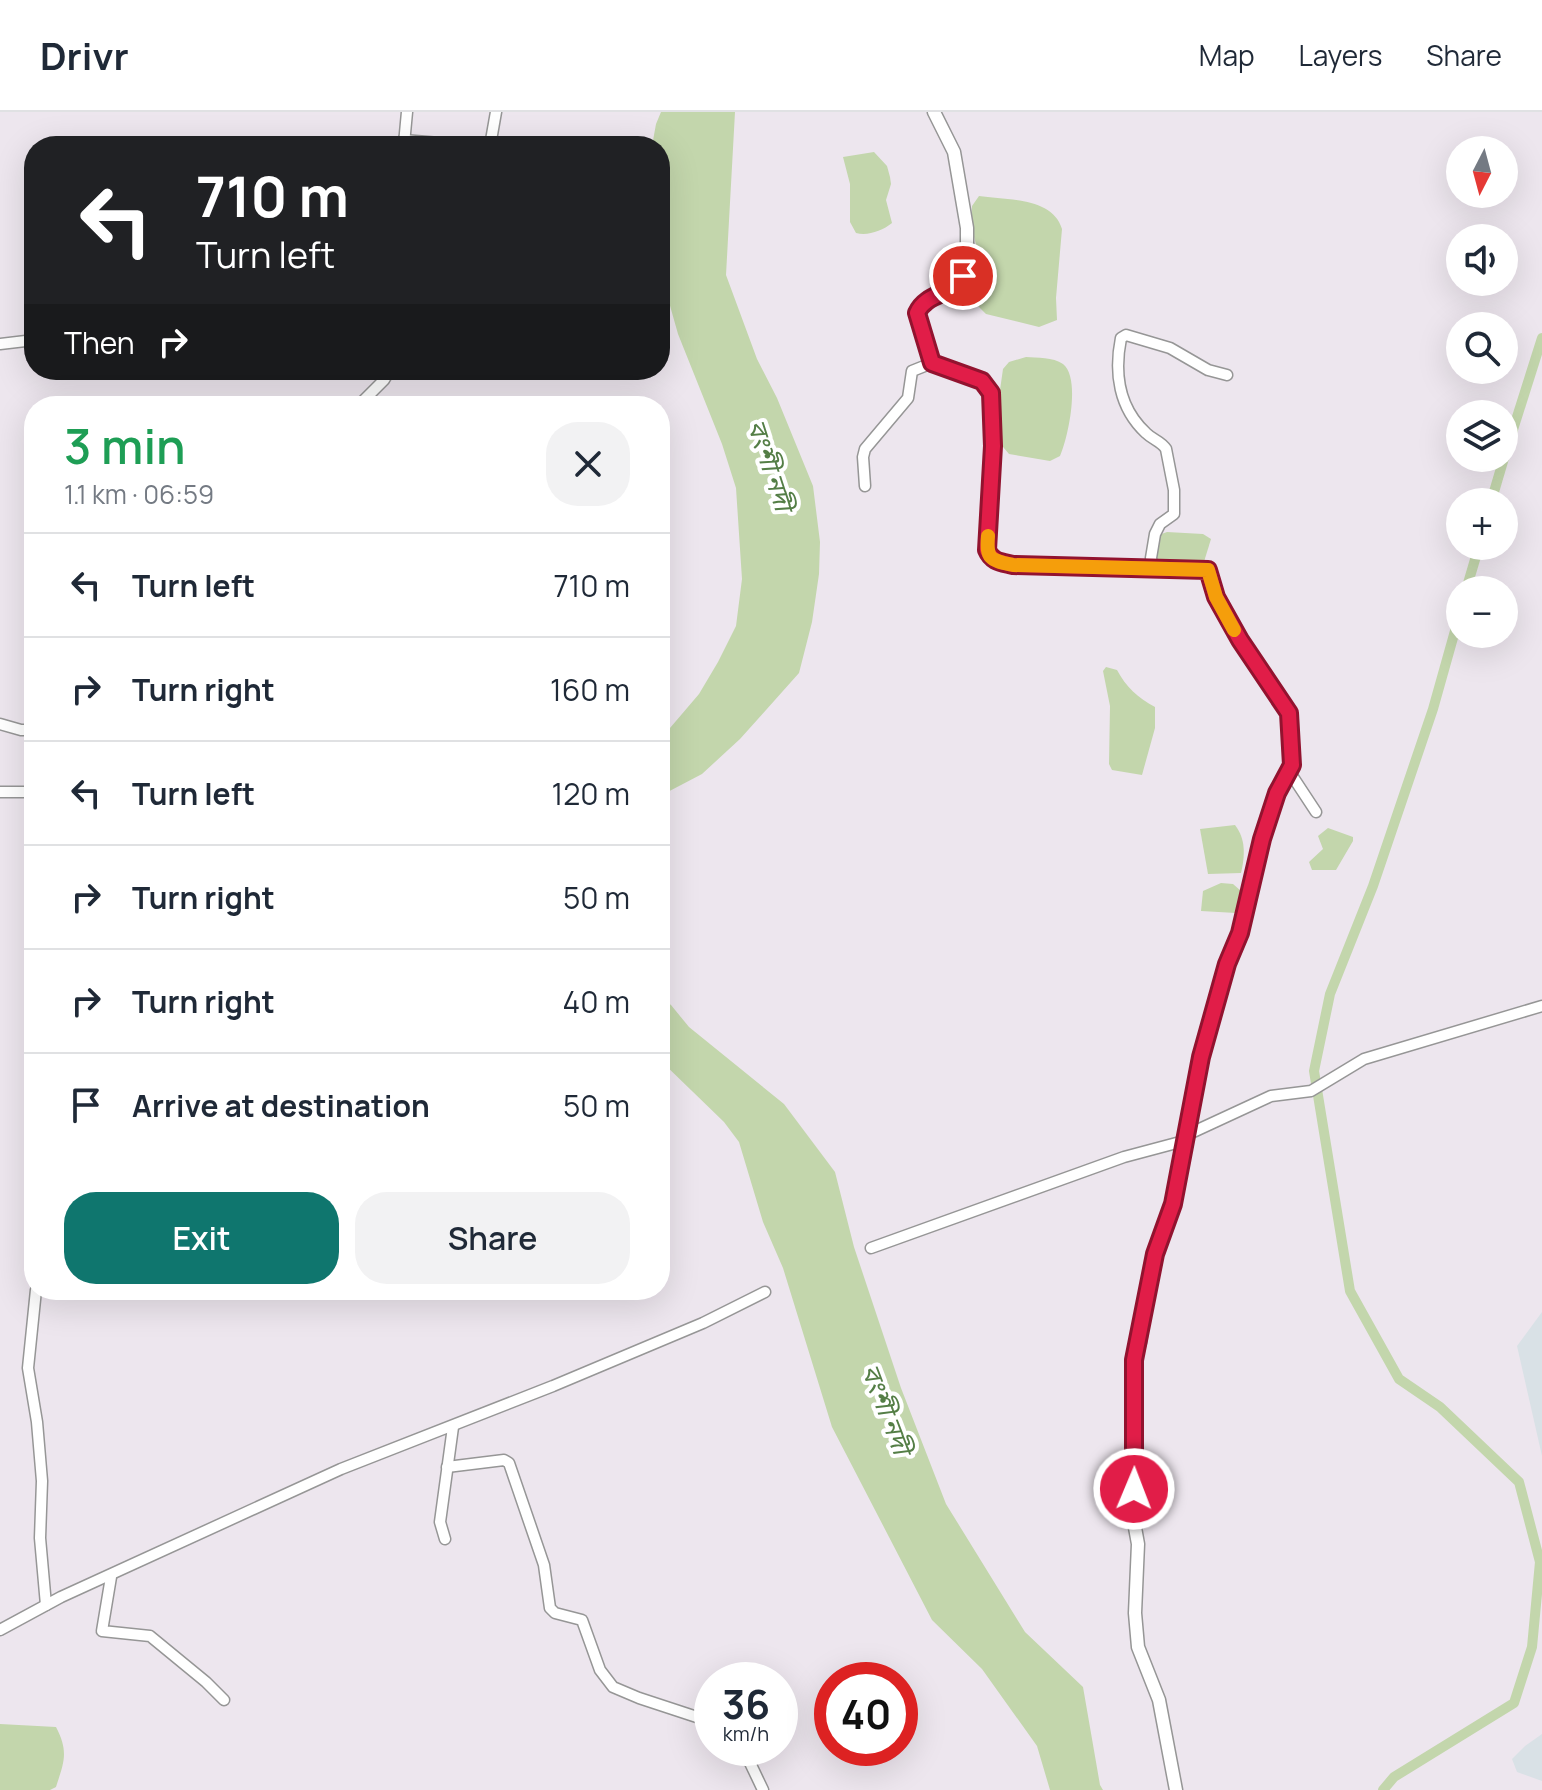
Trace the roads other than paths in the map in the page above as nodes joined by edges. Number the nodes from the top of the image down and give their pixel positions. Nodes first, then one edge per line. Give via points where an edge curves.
1 (407, 112) edge
2 (496, 112) edge
3 (934, 112) edge
4 (405, 136) edge
5 (492, 136) edge
6 (24, 341) edge
7 (0, 344) edge
8 (932, 363) junction
9 (1227, 375) dead end
10 (384, 380) edge
11 (368, 396) edge
12 (865, 486) dead end
13 (1153, 568) junction
14 (0, 724) edge
15 (24, 730) edge
16 (1289, 771) junction
17 (0, 792) edge
18 (24, 792) edge
19 (1316, 812) dead end
20 (1542, 1006) edge
21 (1184, 1141) junction
22 (871, 1248) dead end
23 (765, 1292) dead end
24 (35, 1300) edge
25 (453, 1427) junction
26 (447, 1467) junction
27 (445, 1539) dead end
28 (111, 1577) junction
29 (46, 1605) junction
30 (0, 1630) edge
31 (224, 1700) dead end
32 (694, 1716) edge
33 (752, 1766) edge
34 (763, 1790) edge
35 (1176, 1790) edge

1 - 4 street
2 - 5 street
3 - 8 street via 954,152 967,258 960,282 932,296 917,313
6 - 7 street
8 - 12 street via 912,371 908,398 865,449
8 - 13 street via 982,381 991,393 989,557 1013,565
9 - 13 street via 1170,348 1121,338 1118,376 1123,402 1144,432 1166,449 1174,490 1174,514 1160,524 1153,541
10 - 11 street
13 - 16 street via 1208,570 1240,640 1289,713
14 - 15 street
16 - 19 street
16 - 21 street via 1255,862 1240,933 1201,1057
17 - 18 street
20 - 21 street via 1364,1059 1311,1091 1271,1096
21 - 22 street via 1124,1157
21 - 35 street via 1173,1204 1147,1292 1133,1388 1138,1647 1159,1700
23 - 25 street
24 - 29 street via 28,1368 42,1481
25 - 26 street
25 - 28 street via 341,1469
26 - 27 street via 440,1522
26 - 32 street via 509,1463 544,1565 550,1608 582,1620 600,1670 613,1687
28 - 29 street
28 - 31 street via 102,1631 150,1636
29 - 30 street
33 - 34 street

